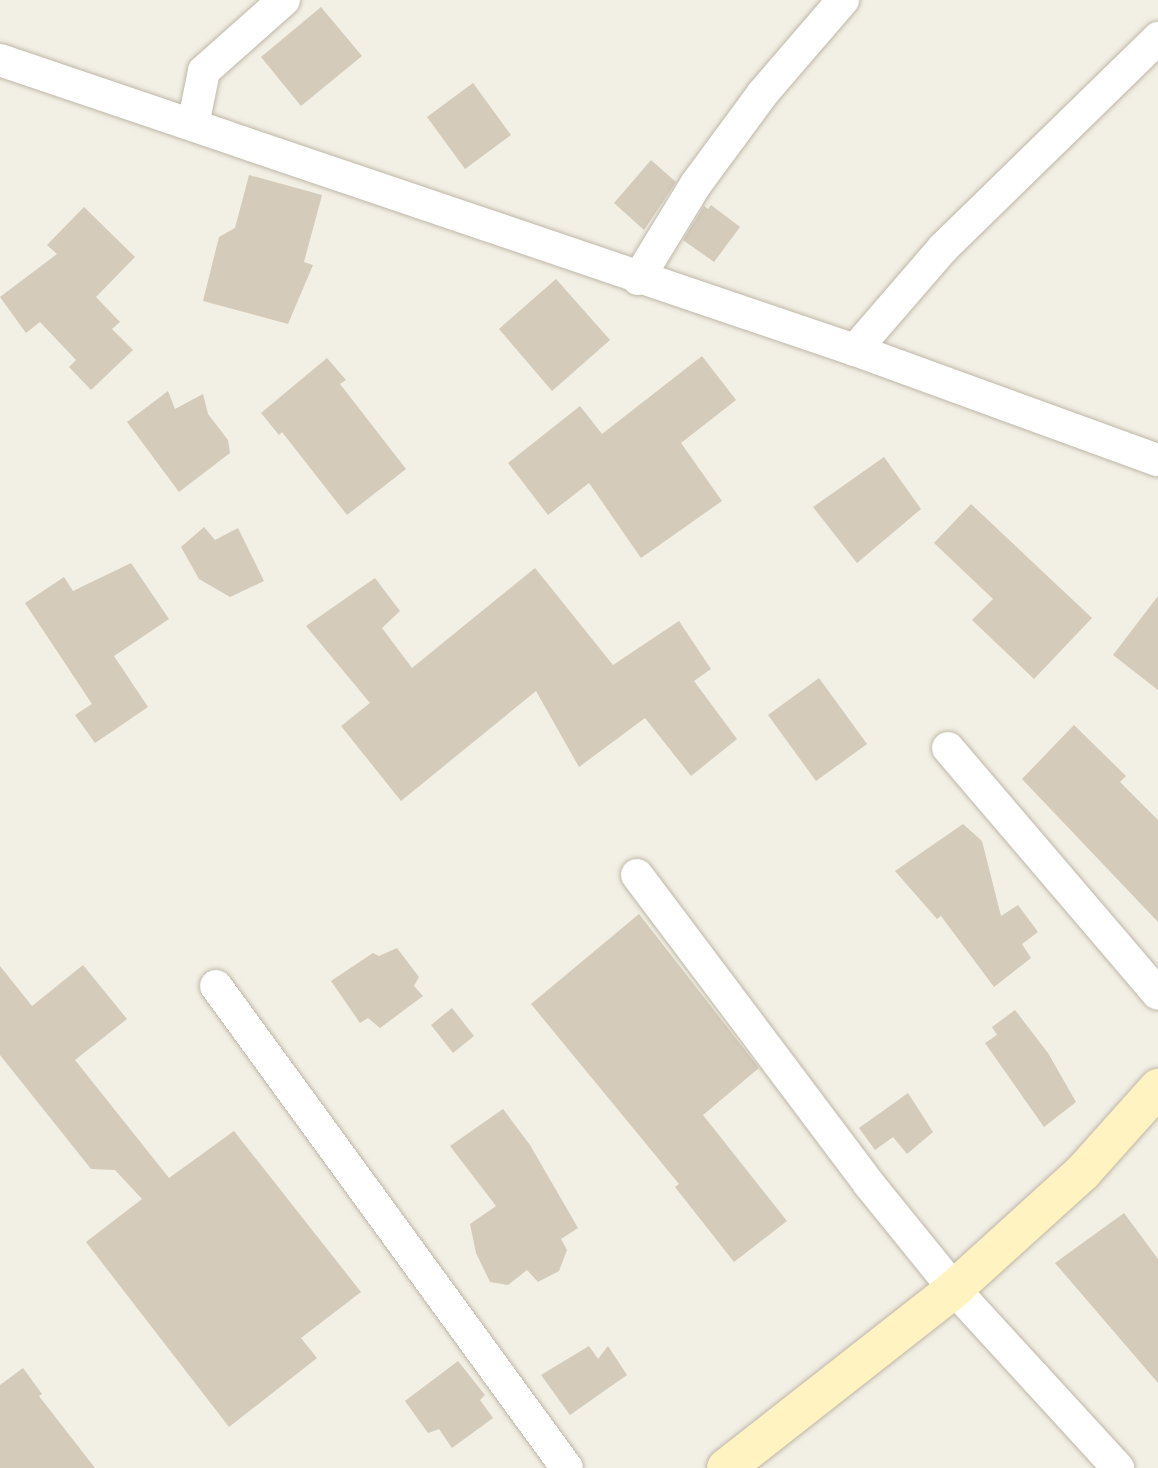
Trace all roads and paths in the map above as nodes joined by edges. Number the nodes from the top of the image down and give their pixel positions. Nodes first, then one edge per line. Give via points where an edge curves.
1 (284, 0) edge
2 (843, 0) edge
3 (1158, 38) edge
4 (0, 60) edge
5 (193, 125) junction
6 (638, 279) junction
7 (855, 350) junction
8 (1158, 460) edge
9 (948, 748) dead end
10 (637, 875) dead end
11 (216, 986) dead end
12 (1158, 994) edge
13 (1158, 1088) edge
14 (954, 1289) junction
15 (567, 1468) edge
16 (726, 1468) edge
17 (1118, 1468) edge

1 - 5 street via 204,71
2 - 6 street via 755,103 696,184
3 - 7 street via 943,248
4 - 5 street
5 - 6 street
6 - 7 street
7 - 8 street
9 - 12 street
10 - 14 street
11 - 15 street
13 - 14 main road via 1083,1172
14 - 16 main road
14 - 17 street

